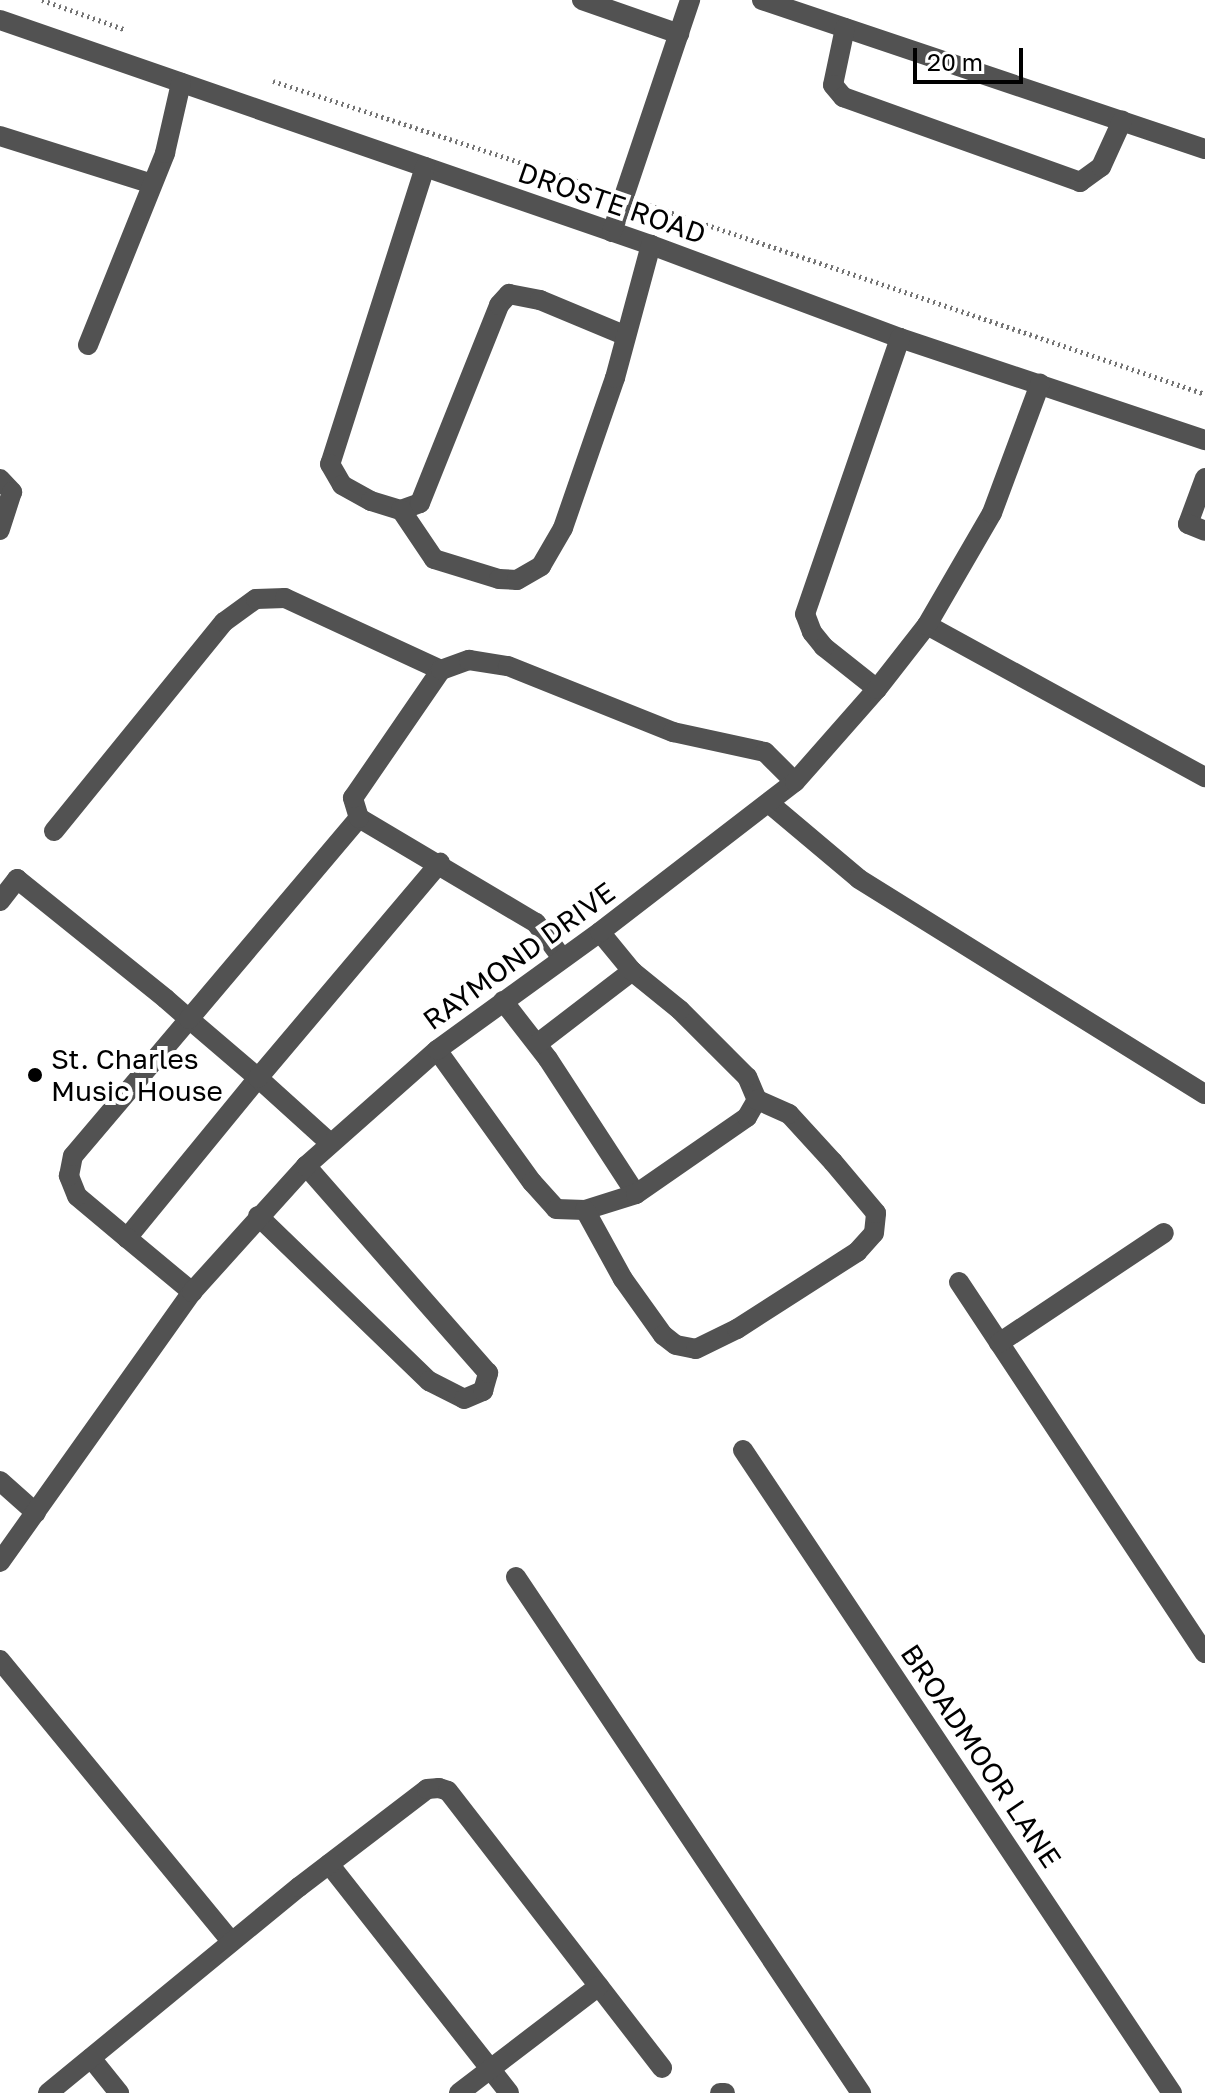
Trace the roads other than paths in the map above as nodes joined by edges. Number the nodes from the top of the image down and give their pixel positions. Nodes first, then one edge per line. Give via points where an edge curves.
1 (582, 0) edge
2 (690, 0) edge
3 (762, 0) edge
4 (2, 27) edge
5 (845, 28) junction
6 (679, 34) junction
7 (181, 83) junction
8 (1122, 121) junction
9 (0, 136) edge
10 (1205, 149) edge
11 (425, 167) junction
12 (152, 184) junction
13 (612, 232) junction
14 (651, 245) junction
15 (624, 335) junction
16 (900, 338) junction
17 (88, 345) dead end
18 (1040, 384) junction
19 (1205, 440) edge
20 (1205, 478) edge
21 (0, 479) edge
22 (401, 510) junction
23 (0, 530) edge
24 (1205, 531) edge
25 (927, 625) junction
26 (441, 670) junction
27 (877, 689) junction
28 (1205, 777) edge
29 (795, 782) junction
30 (770, 804) junction
31 (359, 818) junction
32 (54, 831) dead end
33 (440, 863) junction
34 (0, 901) edge
35 (600, 932) junction
36 (562, 958) junction
37 (632, 971) junction
38 (503, 1001) junction
39 (189, 1019) junction
40 (537, 1044) junction
41 (437, 1050) junction
42 (258, 1078) junction
43 (1205, 1094) edge
44 (757, 1100) junction
45 (330, 1143) junction
46 (306, 1166) junction
47 (636, 1194) junction
48 (585, 1210) junction
49 (258, 1216) junction
50 (1164, 1233) dead end
51 (127, 1238) junction
52 (959, 1282) dead end
53 (192, 1292) junction
54 (999, 1343) junction
55 (743, 1450) dead end
56 (0, 1481) edge
57 (36, 1513) junction
58 (0, 1562) edge
59 (516, 1577) dead end
60 (1205, 1653) edge
61 (0, 1660) edge
62 (329, 1864) junction
63 (231, 1941) junction
64 (599, 1986) junction
65 (91, 2058) junction
66 (662, 2068) dead end
67 (490, 2070) junction
68 (48, 2093) edge
69 (119, 2093) edge
70 (459, 2093) edge
71 (509, 2093) edge
72 (861, 2093) edge
73 (1172, 2093) edge

1 - 6 street
2 - 6 street
3 - 5 street
4 - 7 street, DROSTE ROAD
5 - 8 street
5 - 8 street via 833,85 843,97 1080,182 1101,167
6 - 13 street
7 - 11 street, DROSTE ROAD
7 - 12 street
8 - 10 street
9 - 12 street
11 - 13 street, DROSTE ROAD
11 - 22 street via 330,464 342,485
12 - 17 street
13 - 14 street, DROSTE ROAD
14 - 15 street
14 - 16 street, DROSTE ROAD
15 - 22 street via 540,300 509,294 499,305 420,503
15 - 22 street via 615,378 563,528 541,566 517,580 499,579 434,559
16 - 18 street, DROSTE ROAD
16 - 27 street via 805,614 824,647
18 - 19 street, DROSTE ROAD
18 - 25 street, RAYMOND DRIVE via 992,513
20 - 24 street via 1188,524
21 - 23 street via 12,492
25 - 27 street, RAYMOND DRIVE
25 - 28 street
26 - 29 street via 469,660 508,666 673,732 765,752
26 - 31 street via 353,798
26 - 32 street via 285,598 256,599 224,622
27 - 29 street, RAYMOND DRIVE
29 - 30 street, RAYMOND DRIVE
30 - 35 street, RAYMOND DRIVE
30 - 43 street via 859,879
31 - 33 street
31 - 39 street
33 - 36 street via 536,923
33 - 42 street
34 - 39 street via 17,879
35 - 36 street, RAYMOND DRIVE
35 - 37 street
36 - 38 street, RAYMOND DRIVE
37 - 40 street
37 - 44 street via 747,1077
38 - 40 street
38 - 41 street, RAYMOND DRIVE
39 - 42 street
39 - 51 street via 73,1156 69,1176 77,1196
40 - 47 street
41 - 45 street, RAYMOND DRIVE
41 - 48 street via 556,1209
42 - 45 street
42 - 51 street
44 - 47 street via 747,1117
44 - 48 street via 789,1114 876,1213 874,1233 857,1252 737,1329 696,1349 676,1345 663,1335 623,1279
45 - 46 street, RAYMOND DRIVE
46 - 49 street, RAYMOND DRIVE
46 - 49 street via 488,1373 483,1391 464,1399 443,1392
47 - 48 street
49 - 53 street, RAYMOND DRIVE
50 - 54 street
51 - 53 street
52 - 54 street
53 - 57 street, RAYMOND DRIVE
54 - 60 street
55 - 73 street, BROADMOOR LANE
56 - 57 street
57 - 58 street, RAYMOND DRIVE
59 - 72 street
61 - 63 street
62 - 63 street
62 - 64 street via 427,1789 448,1791
62 - 67 street
63 - 65 street
64 - 66 street
64 - 67 street
65 - 68 street
65 - 69 street
67 - 70 street
67 - 71 street

